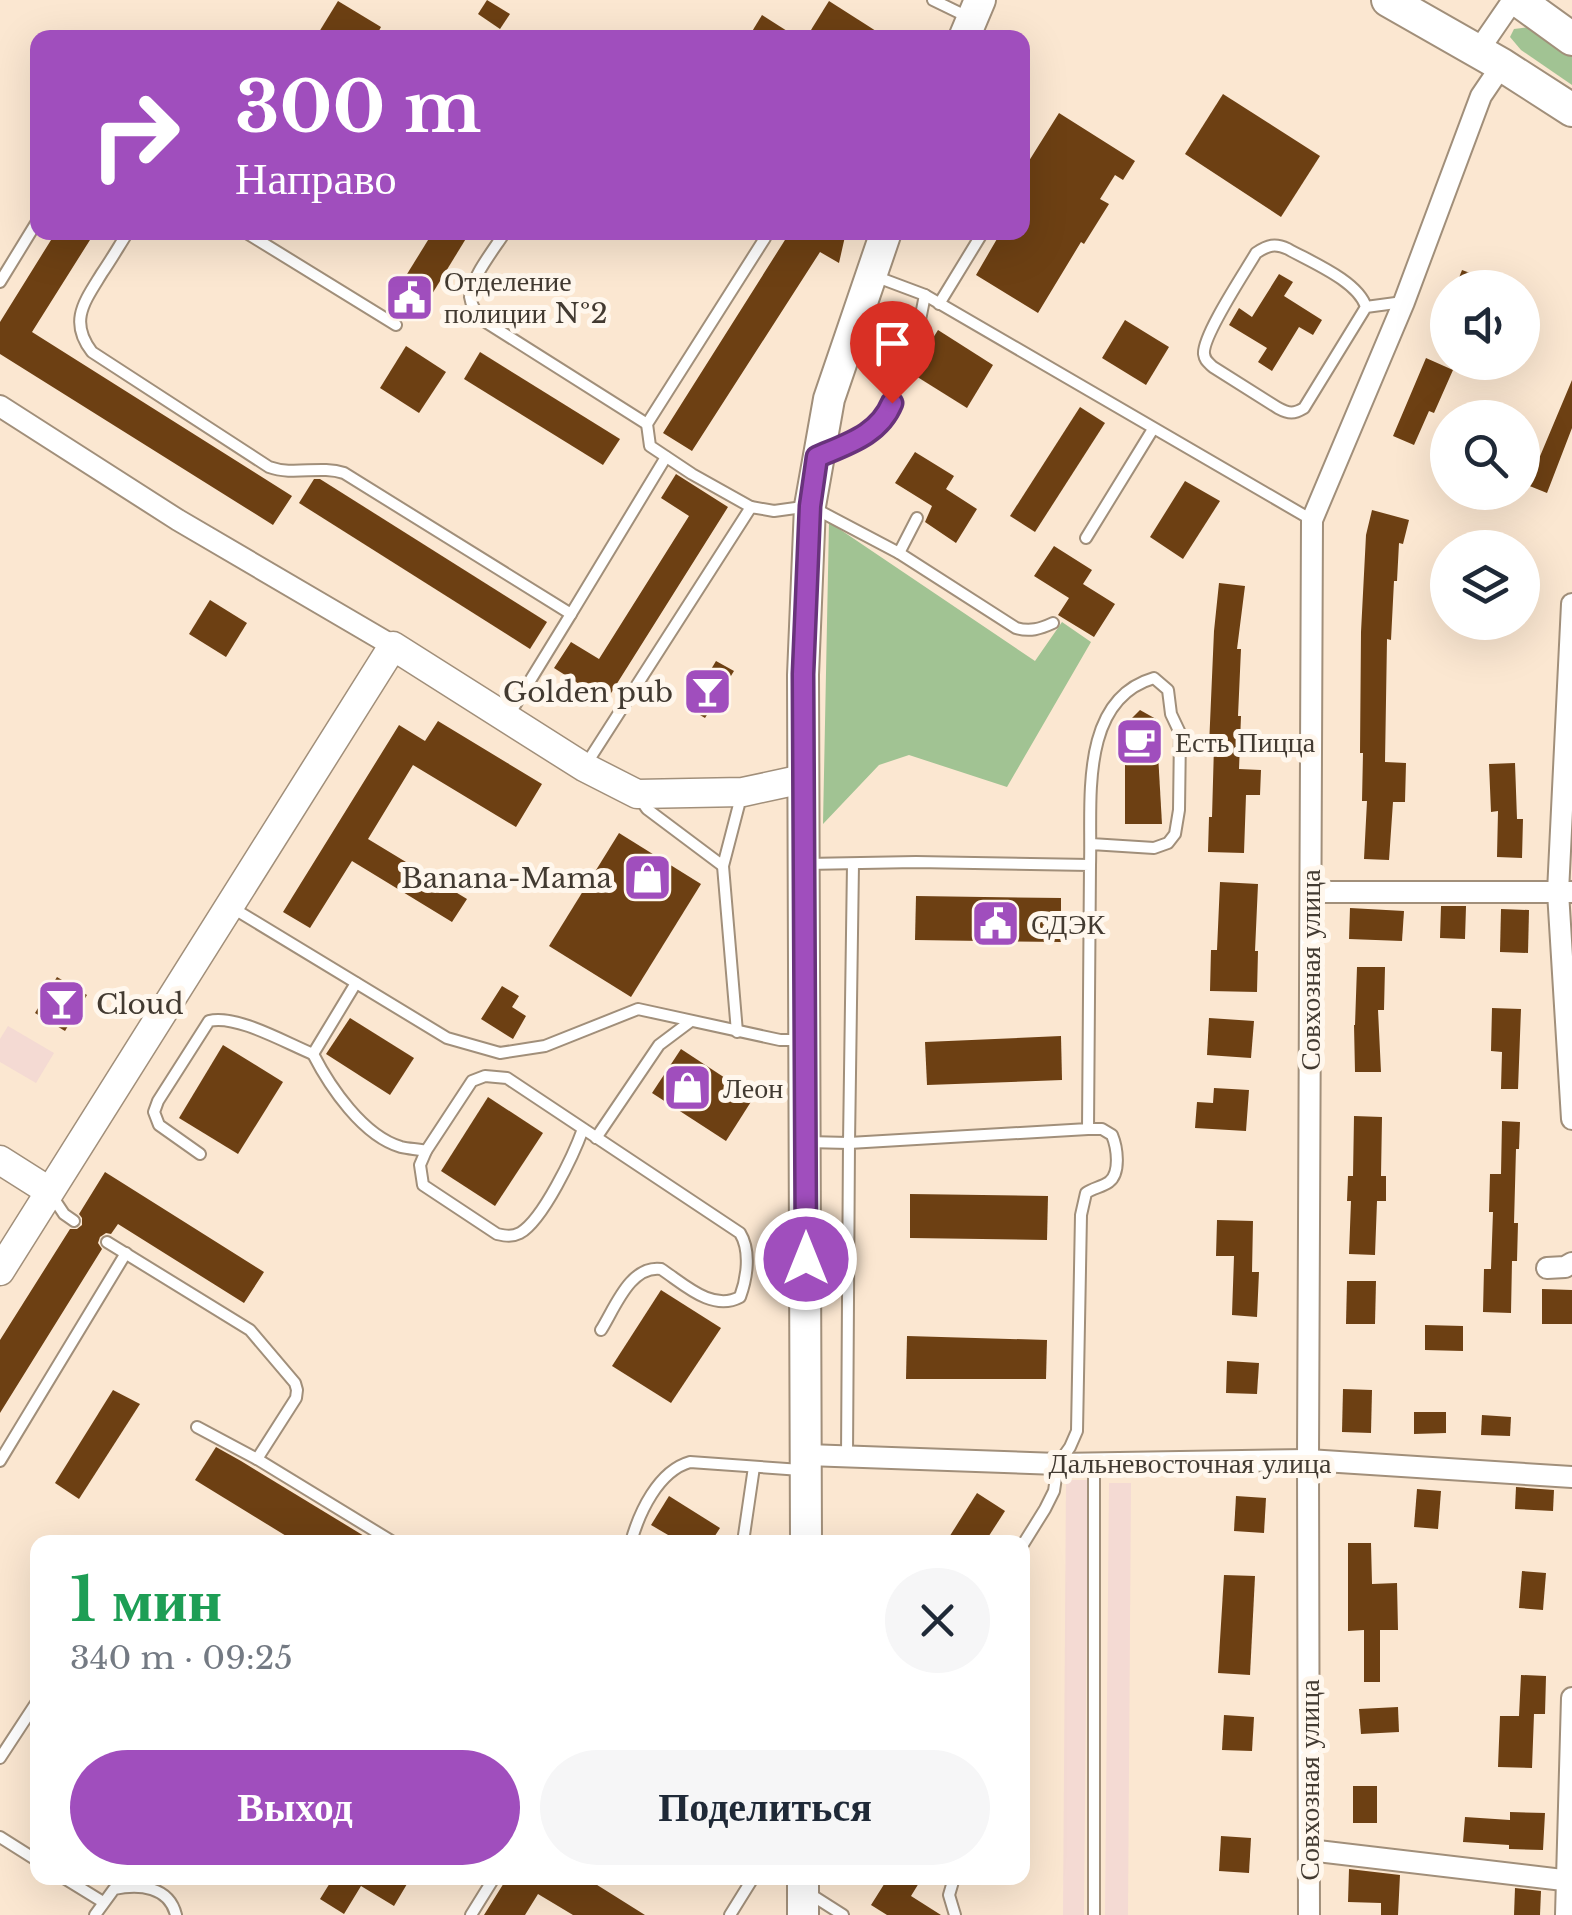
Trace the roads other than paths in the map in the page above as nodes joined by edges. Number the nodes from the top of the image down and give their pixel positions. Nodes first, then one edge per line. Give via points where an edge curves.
1 (933, 0) edge
2 (1388, 0) edge
3 (1516, 0) edge
4 (972, 19) edge
5 (1572, 39) edge
6 (1490, 58) junction
7 (1572, 110) edge
8 (30, 233) edge
9 (123, 240) edge
10 (258, 240) edge
11 (499, 240) edge
12 (764, 240) edge
13 (883, 240) edge
14 (979, 240) edge
15 (871, 275) junction
16 (0, 282) edge
17 (925, 295) junction
18 (1404, 302) junction
19 (939, 304) junction
20 (1366, 307) junction
21 (396, 325) dead end
22 (0, 406) edge
23 (648, 424) junction
24 (1153, 428) junction
25 (817, 457) junction
26 (666, 458) junction
27 (751, 506) junction
28 (810, 506) junction
29 (917, 518) dead end
30 (1312, 520) junction
31 (1086, 538) dead end
32 (899, 553) junction
33 (1572, 604) edge
34 (571, 614) junction
35 (1053, 623) dead end
36 (394, 646) junction
37 (508, 717) junction
38 (584, 767) junction
39 (803, 780) junction
40 (743, 792) junction
41 (637, 794) junction
42 (1090, 844) junction
43 (804, 864) junction
44 (853, 864) junction
45 (722, 866) junction
46 (1090, 866) junction
47 (1311, 892) junction
48 (1565, 892) edge
49 (231, 907) junction
50 (356, 983) junction
51 (691, 1021) junction
52 (737, 1032) junction
53 (806, 1040) junction
54 (313, 1054) junction
55 (1572, 1119) edge
56 (583, 1129) junction
57 (1088, 1130) junction
58 (596, 1138) junction
59 (806, 1142) junction
60 (849, 1143) junction
61 (426, 1150) junction
62 (200, 1154) dead end
63 (0, 1160) edge
64 (49, 1191) junction
65 (74, 1221) dead end
66 (107, 1242) dead end
67 (126, 1254) junction
68 (1572, 1263) edge
69 (1547, 1268) dead end
70 (0, 1271) edge
71 (601, 1330) dead end
72 (197, 1427) dead end
73 (847, 1457) junction
74 (256, 1459) junction
75 (1308, 1460) junction
76 (0, 1461) edge
77 (807, 1463) junction
78 (1058, 1464) junction
79 (1094, 1464) junction
80 (754, 1467) junction
81 (1572, 1478) edge
82 (381, 1535) edge
83 (633, 1535) edge
84 (744, 1535) edge
85 (806, 1535) edge
86 (1028, 1535) edge
87 (1572, 1698) edge
88 (30, 1722) edge
89 (0, 1758) edge
90 (0, 1837) edge
91 (1310, 1850) junction
92 (30, 1856) edge
93 (1569, 1881) edge
94 (75, 1885) edge
95 (156, 1885) edge
96 (490, 1885) edge
97 (749, 1885) edge
98 (952, 1885) edge
99 (154, 1888) junction
100 (803, 1894) edge
101 (103, 1902) junction
102 (95, 1915) edge
103 (176, 1915) edge
104 (472, 1915) edge
105 (730, 1915) edge
106 (844, 1915) edge
107 (954, 1915) edge
108 (1094, 1915) edge
109 (1309, 1915) edge
110 (1566, 1915) edge

1 - 4 lane
2 - 6 main road
3 - 5 main road
3 - 6 street, Совхозная улица
6 - 7 main road
6 - 18 street, Совхозная улица
8 - 16 lane
9 - 34 lane via 84,304 80,328 92,352 269,467 344,473
10 - 21 lane
11 - 23 lane via 470,296 481,318
12 - 23 lane
13 - 15 main road
14 - 19 lane
15 - 17 lane
15 - 25 main road
17 - 19 lane
17 - 25 lane via 916,340 896,372 884,420
18 - 20 lane
18 - 30 street, Совхозная улица
19 - 24 lane
20 - 20 lane via 1352,286 1288,249 1267,246 1256,252 1210,334 1206,360 1278,408 1297,412
22 - 36 street
23 - 26 lane via 650,446
24 - 30 lane
24 - 31 lane
25 - 28 main road
26 - 27 lane
26 - 34 lane
27 - 28 lane
27 - 38 lane
28 - 32 lane
28 - 39 main road
29 - 32 lane
30 - 47 street, Совхозная улица
32 - 35 lane via 1016,628 1040,630
33 - 48 street
34 - 37 lane
36 - 37 street
36 - 49 street
37 - 38 street
38 - 41 street
39 - 40 street
39 - 43 main road
40 - 41 street
40 - 45 lane
41 - 45 lane
42 - 42 lane via 1100,728 1120,696 1154,678 1168,690 1180,734 1175,834 1154,848
42 - 46 lane
43 - 44 lane
43 - 53 main road
44 - 46 lane
44 - 60 lane
45 - 52 lane
46 - 57 lane
47 - 48 street
47 - 75 street, Совхозная улица
48 - 55 street
49 - 50 lane
49 - 64 street
50 - 51 lane via 447,1038 500,1053 545,1046 638,1009
50 - 54 lane
51 - 52 lane
51 - 58 lane via 659,1045
52 - 53 lane
53 - 59 main road
54 - 61 lane via 329,1085 367,1125 400,1147
54 - 62 lane via 234,1022 209,1022 154,1112 159,1125
56 - 58 lane
56 - 61 lane via 507,1078 485,1076 472,1081
56 - 61 lane via 534,1221 510,1237 423,1185
57 - 60 lane
57 - 78 lane via 1112,1135 1116,1173 1084,1199 1076,1430
58 - 71 lane via 740,1233 746,1249 740,1298 706,1298 652,1268 631,1282
59 - 60 lane
59 - 77 main road
60 - 73 lane
63 - 64 street
64 - 65 lane
64 - 70 street
66 - 67 lane
67 - 74 lane via 250,1330 294,1383 296,1398
67 - 76 lane
68 - 69 street
72 - 74 lane
73 - 77 street, Дальневосточная улица
73 - 78 street, Дальневосточная улица
74 - 82 lane
75 - 79 street, Дальневосточная улица
75 - 81 street, Дальневосточная улица
75 - 91 street, Совхозная улица
77 - 80 lane
77 - 85 main road
78 - 79 street, Дальневосточная улица
78 - 86 lane via 1054,1491
79 - 108 lane
80 - 83 lane via 678,1466 662,1480
80 - 84 lane
87 - 93 street
88 - 89 lane
90 - 92 lane
91 - 93 street
91 - 109 street, Совхозная улица
93 - 110 street
94 - 101 lane
95 - 99 lane
96 - 104 lane
97 - 105 lane
98 - 107 lane
99 - 101 lane via 114,1889
99 - 103 lane
100 - 106 lane
101 - 102 lane

